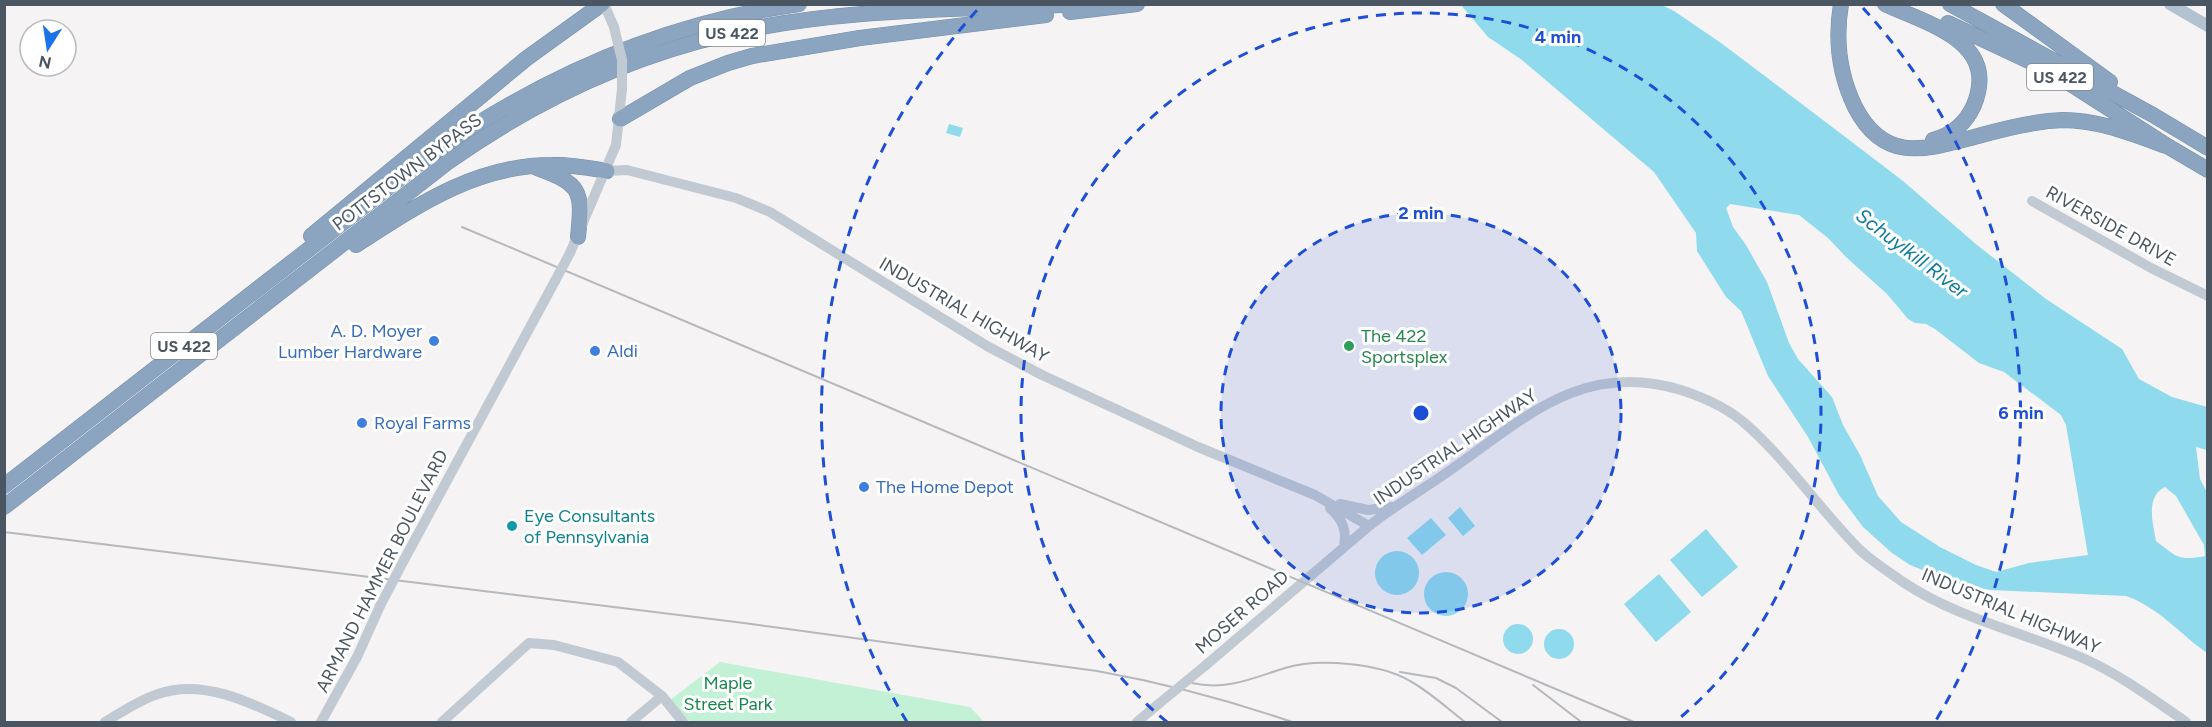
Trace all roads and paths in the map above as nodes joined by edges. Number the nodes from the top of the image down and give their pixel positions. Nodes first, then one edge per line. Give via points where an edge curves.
1 (603, 4) edge
2 (799, 4) edge
3 (1080, 4) edge
4 (1137, 4) edge
5 (1841, 4) edge
6 (1848, 4) edge
7 (1885, 4) edge
8 (1901, 4) edge
9 (1950, 4) edge
10 (2003, 4) edge
11 (2170, 4) edge
12 (2208, 26) edge
13 (2153, 115) junction
14 (620, 119) junction
15 (2169, 147) junction
16 (2208, 148) edge
17 (531, 166) junction
18 (2208, 170) edge
19 (607, 171) junction
20 (2032, 201) dead end
21 (358, 204) junction
22 (381, 222) junction
23 (578, 237) junction
24 (2208, 296) edge
25 (4, 486) edge
26 (1315, 495) junction
27 (1395, 506) junction
28 (4, 507) edge
29 (1368, 526) junction
30 (1344, 547) junction
31 (662, 696) junction
32 (105, 723) edge
33 (291, 723) edge
34 (321, 723) edge
35 (442, 723) edge
36 (631, 723) edge
37 (683, 723) edge
38 (1137, 723) edge
39 (2186, 723) edge

1 - 14 street, ARMAND HAMMER BOULEVARD, bridge via 614,27 622,60
1 - 21 highway via 527,58 387,173
2 - 21 highway, POTTSTOWN BYPASS / US 422 via 707,22 592,61 459,133
3 - 22 highway, POTTSTOWN BYPASS / US 422 via 816,19 679,47 599,76 481,139 420,184
4 - 14 highway via 773,52 690,78
5 - 15 highway via 1838,50 1849,92 1866,124 1892,144 1933,148 2017,126 2062,120 2104,125
6 - 7 highway via 1847,57 1870,117 1899,138 1923,141 1944,137 1962,123 1975,102 1975,62 1966,46 1953,35
8 - 15 highway, US 422 via 2052,72
9 - 13 highway, US 422
10 - 13 highway
11 - 12 main road
13 - 16 highway, US 422
14 - 19 street, ARMAND HAMMER BOULEVARD
15 - 18 highway, US 422
17 - 19 highway via 554,164
17 - 22 highway via 488,174
17 - 23 highway via 565,179 574,188 581,203
19 - 23 street, ARMAND HAMMER BOULEVARD
19 - 26 street, INDUSTRIAL HIGHWAY via 627,170 727,195 770,212 1028,368 1198,447
20 - 24 street, RIVERSIDE DRIVE
21 - 25 highway, POTTSTOWN BYPASS / US 422
22 - 28 highway, US 422 via 275,297
23 - 34 street, ARMAND HAMMER BOULEVARD, bridge
26 - 27 street via 1360,509
26 - 29 street, INDUSTRIAL HIGHWAY
26 - 30 street via 1339,516 1344,525
27 - 29 street, INDUSTRIAL HIGHWAY
27 - 39 street, INDUSTRIAL HIGHWAY via 1532,411 1572,392 1621,382 1669,387 1723,407 1748,425 1862,551 1906,584 1934,599 2089,660
29 - 30 street, MOSER ROAD
30 - 38 street, MOSER ROAD, bridge
31 - 35 street via 618,662 554,645 529,643
31 - 36 street
31 - 37 street
32 - 33 street via 161,693 202,690 244,700

